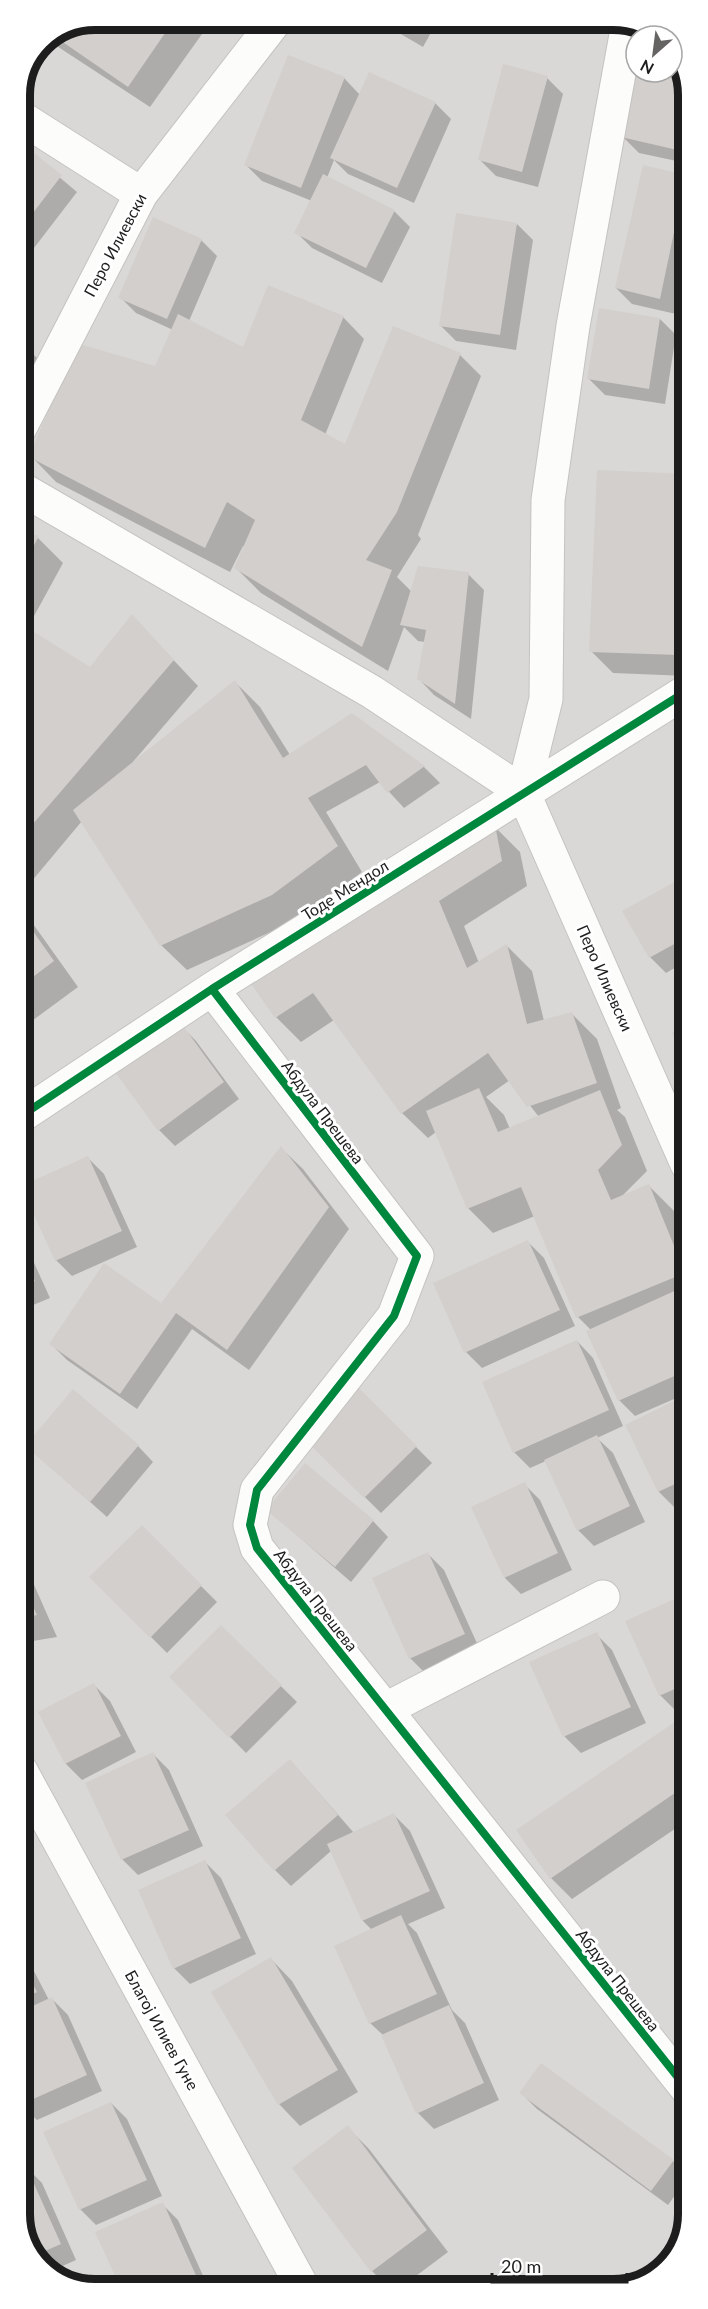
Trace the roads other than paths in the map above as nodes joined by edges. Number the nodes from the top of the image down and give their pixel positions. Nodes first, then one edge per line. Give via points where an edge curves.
1 (268, 30) edge
2 (624, 46) edge
3 (30, 123) edge
4 (141, 194) junction
5 (30, 409) edge
6 (30, 494) edge
7 (678, 697) edge
8 (523, 792) junction
9 (212, 988) junction
10 (30, 1110) edge
11 (678, 1144) edge
12 (603, 1597) dead end
13 (386, 1709) junction
14 (30, 1788) edge
15 (678, 2077) edge
16 (298, 2279) edge

1 - 4 street, Перо Илиевски
2 - 8 street via 573,326 548,500 546,699
3 - 4 street
4 - 5 street, Перо Илиевски
6 - 8 street via 372,692
7 - 8 street, Тоде Мендол
8 - 9 street, Тоде Мендол
8 - 11 street, Перо Илиевски
9 - 10 street, Тоде Мендол
9 - 13 street, Абдула Прешева via 417,1256 394,1316 257,1490 250,1525 257,1548
12 - 13 street
13 - 15 street, Абдула Прешева
14 - 16 street, Благој Илиев Гуне

